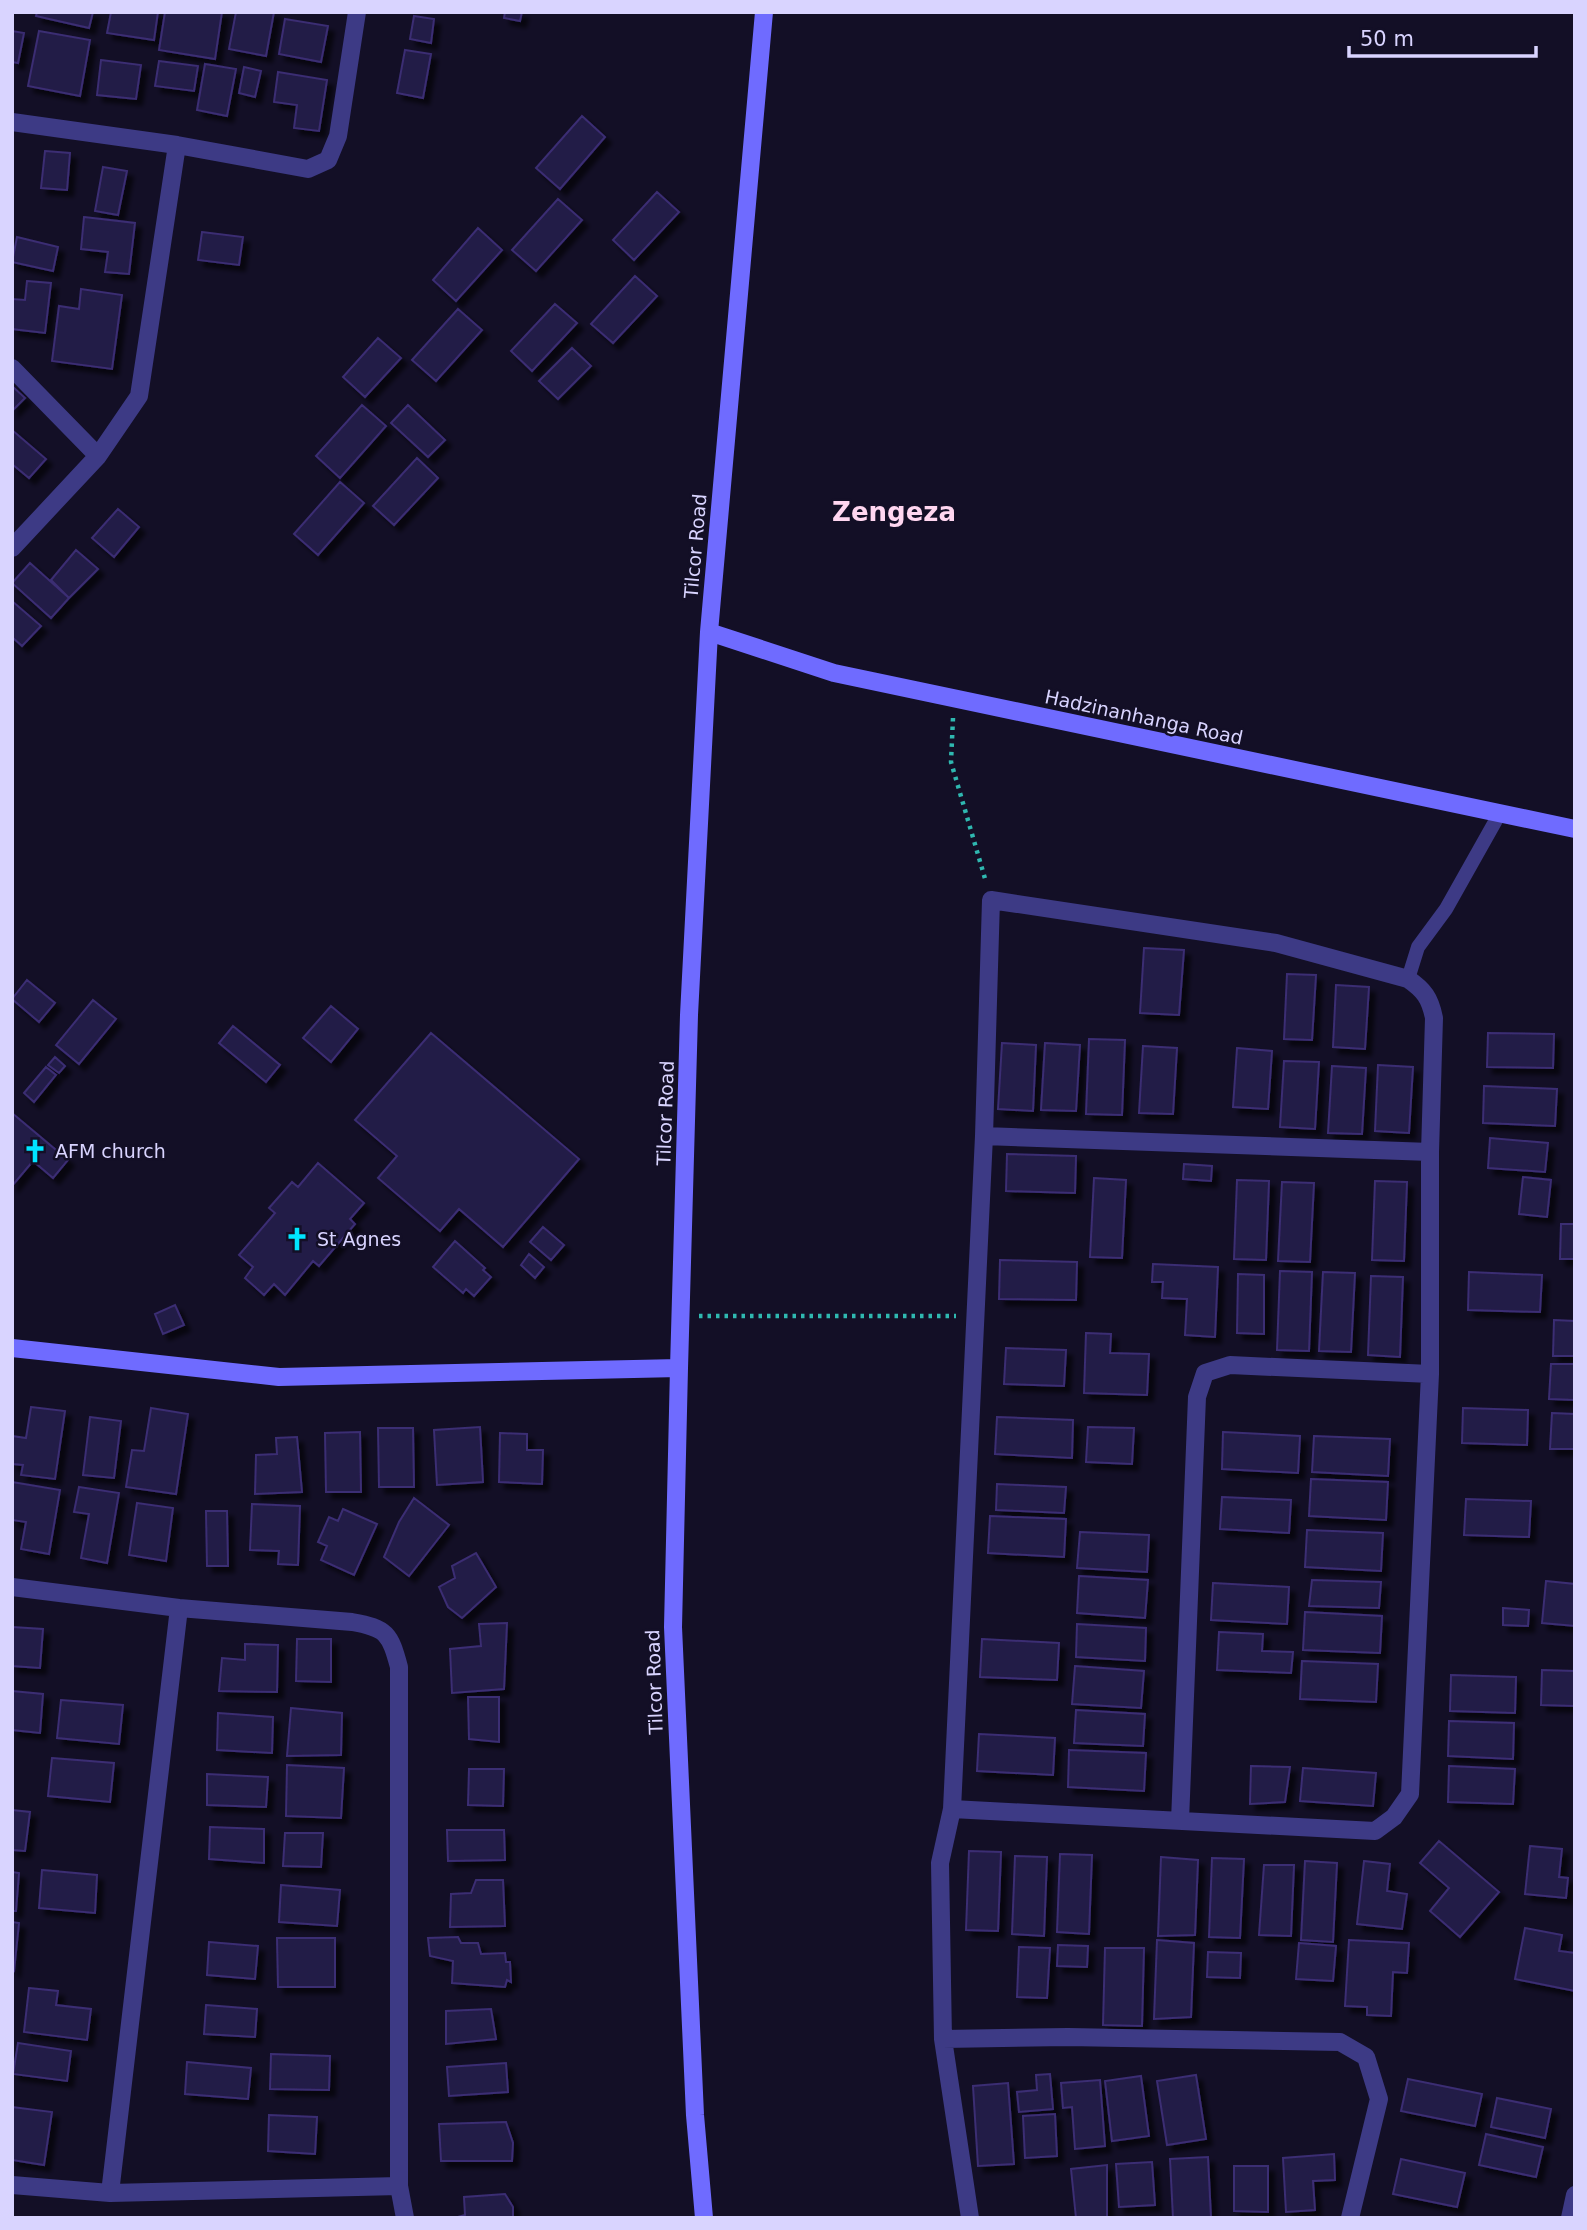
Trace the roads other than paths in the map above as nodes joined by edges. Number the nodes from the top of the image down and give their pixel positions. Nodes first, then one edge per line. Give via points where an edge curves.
1 (357, 12) edge
2 (764, 12) edge
3 (12, 122) edge
4 (177, 145) junction
5 (12, 368) edge
6 (98, 456) junction
7 (12, 548) edge
8 (709, 632) junction
9 (1500, 813) junction
10 (1575, 829) edge
11 (1408, 979) junction
12 (984, 1136) junction
13 (1430, 1152) junction
14 (12, 1348) edge
15 (679, 1368) junction
16 (1430, 1374) junction
17 (12, 1587) edge
18 (179, 1608) junction
19 (952, 1809) junction
20 (1180, 1821) junction
21 (943, 2039) junction
22 (12, 2185) edge
23 (399, 2186) junction
24 (110, 2193) junction
25 (1575, 2195) edge
26 (405, 2218) edge
27 (704, 2218) edge
28 (970, 2218) edge
29 (1350, 2218) edge
30 (1570, 2218) edge

1 - 4 street via 338,136 328,160 308,169
2 - 8 street, Tilcor Road
3 - 4 street
4 - 6 street via 139,396
5 - 6 street
6 - 7 street
8 - 9 street, Hadzinanhanga Road via 834,673
8 - 15 street, Tilcor Road via 689,1015
9 - 10 street, Hadzinanhanga Road
9 - 11 lane via 1446,909 1418,947
11 - 12 street via 1276,943 991,900
11 - 13 street via 1427,995 1434,1018
12 - 13 street
12 - 19 street
13 - 16 street
14 - 15 street via 279,1377
15 - 27 street, Tilcor Road via 673,1627 695,2115
16 - 20 street via 1409,1794 1394,1817 1376,1831
16 - 20 street via 1230,1365 1205,1373 1196,1397
17 - 18 street
18 - 23 street via 352,1622 378,1626 391,1640 399,1667
18 - 24 street
19 - 20 street
19 - 21 street via 940,1863
21 - 28 street
21 - 29 street via 1340,2042 1366,2057 1378,2099
22 - 24 street
23 - 24 street
23 - 26 street
25 - 30 street

